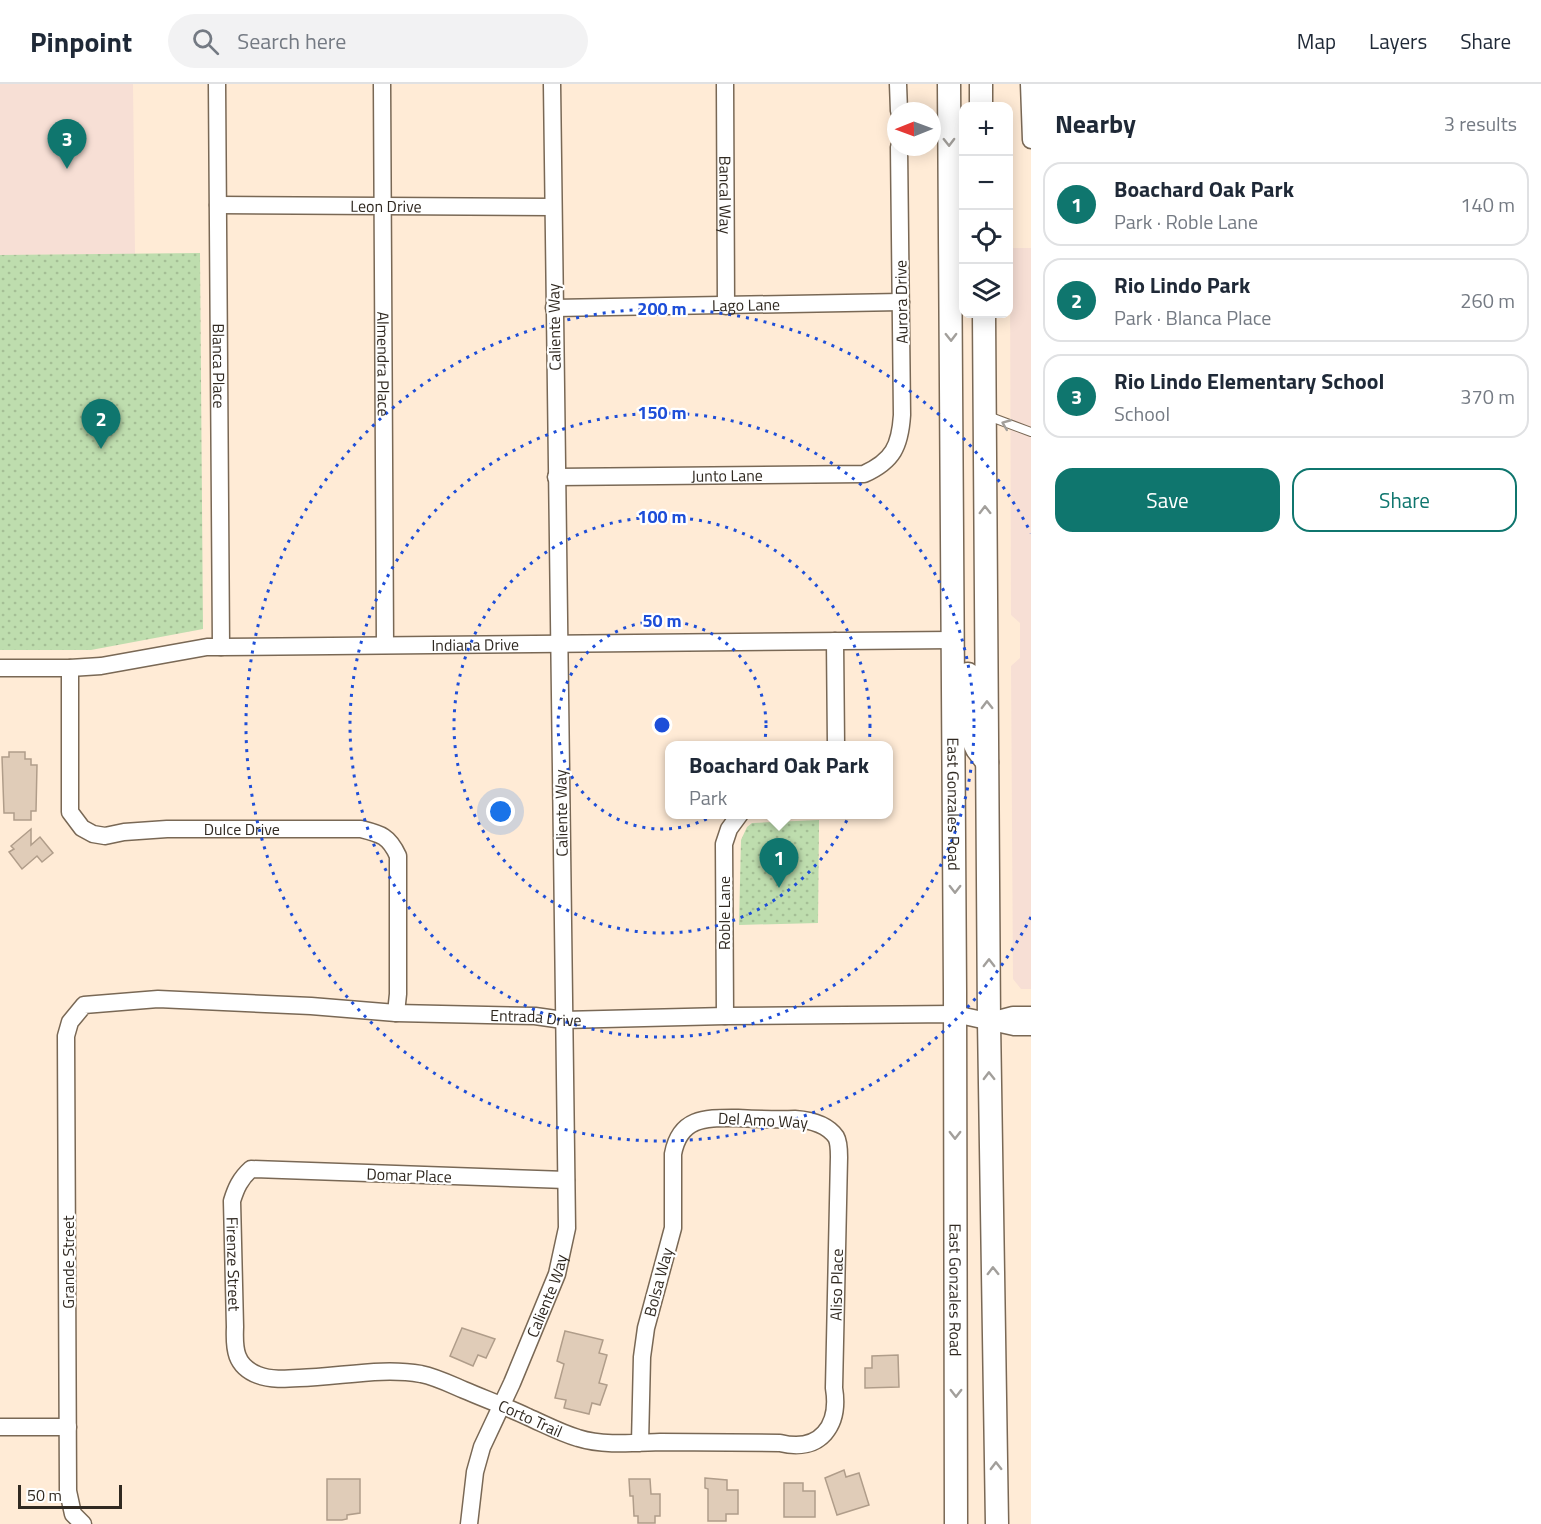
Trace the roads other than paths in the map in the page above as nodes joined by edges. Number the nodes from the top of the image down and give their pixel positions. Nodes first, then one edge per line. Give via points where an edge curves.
1 (217, 84) edge
2 (382, 84) edge
3 (552, 84) edge
4 (725, 84) edge
5 (898, 84) edge
6 (949, 84) edge
7 (981, 84) edge
8 (1029, 84) edge
9 (899, 102) edge
10 (981, 102) edge
11 (1031, 140) edge
12 (899, 156) edge
13 (218, 205) junction
14 (383, 206) junction
15 (553, 207) junction
16 (901, 302) junction
17 (726, 306) junction
18 (554, 308) junction
19 (984, 318) edge
20 (984, 415) junction
21 (1029, 432) edge
22 (952, 434) junction
23 (892, 455) joint
24 (556, 477) junction
25 (953, 640) junction
26 (835, 641) junction
27 (559, 644) junction
28 (385, 645) junction
29 (987, 645) junction
30 (221, 647) junction
31 (0, 668) edge
32 (70, 669) junction
33 (837, 741) edge
34 (988, 764) junction
35 (736, 819) edge
36 (84, 1005) joint
37 (396, 1013) junction
38 (955, 1014) junction
39 (1031, 1015) edge
40 (725, 1016) junction
41 (563, 1020) junction
42 (989, 1021) junction
43 (1031, 1027) edge
44 (688, 1125) joint
45 (835, 1136) joint
46 (251, 1169) joint
47 (566, 1180) junction
48 (239, 1363) joint
49 (502, 1405) junction
50 (68, 1426) junction
51 (0, 1427) edge
52 (825, 1432) joint
53 (640, 1443) junction
54 (81, 1523) edge
55 (469, 1524) edge
56 (956, 1524) edge
57 (997, 1524) edge

1 - 13 street, Blanca Place
2 - 14 street, Almendra Place
3 - 15 street, Caliente Way
4 - 17 street, Bancal Way
5 - 9 street
6 -> 22 main road, East Gonzales Road
7 - 10 main road
8 - 11 street
12 - 16 street, Aurora Drive
13 - 14 street, Leon Drive
13 - 30 street, Blanca Place
14 - 15 street, Leon Drive
14 - 28 street, Almendra Place
15 - 18 street, Caliente Way
16 - 17 street, Lago Lane
16 - 23 street, Aurora Drive via 901,434
17 - 18 street, Lago Lane
18 - 24 street, Caliente Way
19 - 20 main road, East Gonzales Road
21 -> 20 lane
29 -> 20 main road, East Gonzales Road
22 - 25 main road, East Gonzales Road
22 - 29 main road via 965,455 966,623
23 - 24 street, Junto Lane via 880,467 864,474
24 - 27 street, Caliente Way
25 - 26 street, Indiana Drive
25 - 34 main road via 967,656 971,736
25 -> 38 main road, East Gonzales Road
26 - 27 street, Indiana Drive
26 - 33 street
27 - 28 street, Indiana Drive
27 - 41 street, Caliente Way
28 - 30 street, Indiana Drive
34 -> 29 main road, East Gonzales Road
30 - 32 street, Indiana Drive
31 - 32 street, Indiana Drive
32 - 37 street, Dulce Drive via 70,812 75,822 93,834 167,829 361,829 381,834 392,844 398,856
42 -> 34 main road, East Gonzales Road
35 - 40 street, Roble Lane via 724,844
36 - 37 street, Entrada Drive via 158,999
36 - 50 street, Grande Street via 70,1023 66,1036
37 - 41 street, Entrada Drive
38 - 40 street, Entrada Drive
38 - 42 street, Entrada Drive
38 -> 56 main road, East Gonzales Road
39 - 42 street, Entrada Drive
40 - 41 street, Entrada Drive
41 - 47 street, Caliente Way
42 - 43 street, Entrada Drive
57 -> 42 main road, East Gonzales Road
44 - 45 street, Del Amo Way via 708,1118 795,1119 819,1124
44 - 53 street, Bolsa Way via 675,1144 673,1228 643,1347
45 - 52 street, Aliso Place via 840,1157 835,1270 836,1402 835,1414
46 - 47 street, Domar Place
46 - 48 street, Firenze Street via 237,1186 232,1202 234,1344
47 - 49 street, Caliente Way via 567,1228 561,1258
48 - 49 street, Corto Trail via 258,1376 274,1379 377,1371 415,1373
49 - 53 street, Corto Trail via 579,1439
49 - 55 street, Caliente Way via 475,1472
50 - 51 street
50 - 54 street, Grande Street via 68,1491 73,1514
52 - 53 street, Corto Trail via 810,1443 797,1445

